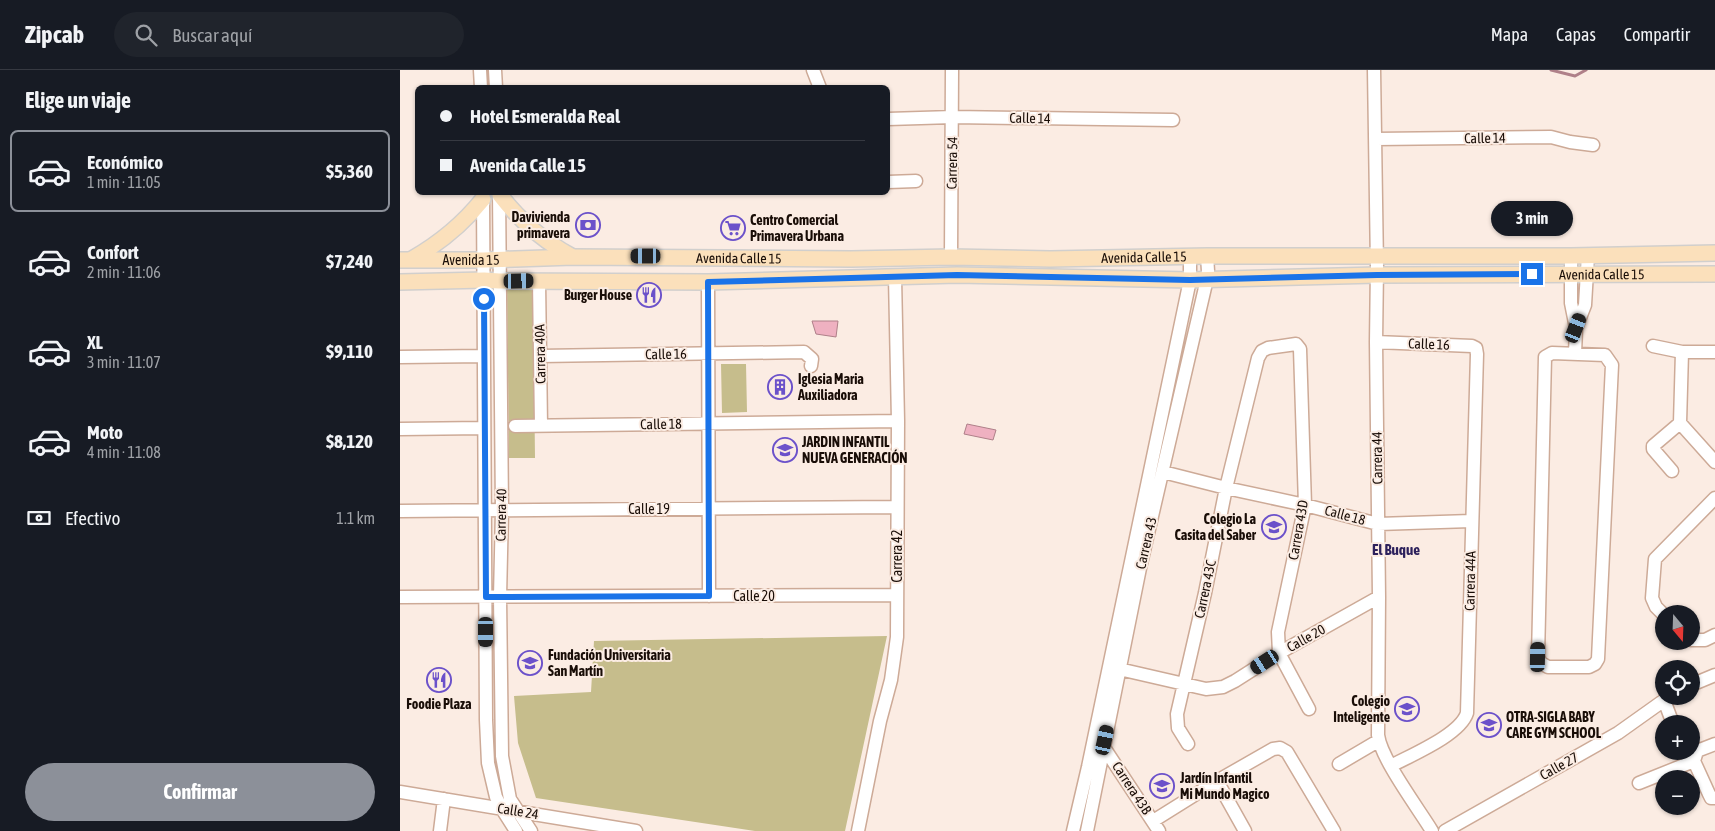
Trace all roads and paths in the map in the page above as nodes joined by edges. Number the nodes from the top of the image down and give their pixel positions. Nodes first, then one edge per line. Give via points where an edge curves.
1 (480, 70) edge
2 (496, 70) edge
3 (813, 70) edge
4 (952, 70) edge
5 (1374, 70) edge
6 (481, 85) edge
7 (496, 85) edge
8 (819, 85) edge
9 (953, 117) junction
10 (890, 118) edge
11 (1173, 120) dead end
12 (1376, 139) junction
13 (1593, 144) dead end
14 (916, 181) dead end
15 (890, 182) edge
16 (499, 195) edge
17 (500, 195) edge
18 (483, 196) edge
19 (1715, 253) edge
20 (1588, 255) junction
21 (1190, 256) junction
22 (1207, 256) junction
23 (1377, 256) junction
24 (1571, 256) junction
25 (573, 257) junction
26 (951, 257) junction
27 (405, 260) edge
28 (484, 260) junction
29 (500, 260) junction
30 (1571, 274) junction
31 (1587, 274) junction
32 (1715, 274) edge
33 (1377, 275) junction
34 (895, 277) junction
35 (1207, 279) junction
36 (484, 280) junction
37 (1190, 280) junction
38 (539, 281) junction
39 (400, 282) edge
40 (499, 282) junction
41 (708, 282) junction
42 (1576, 328) junction
43 (1376, 342) junction
44 (1653, 346) dead end
45 (1268, 348) joint
46 (1682, 352) junction
47 (1715, 352) edge
48 (709, 354) junction
49 (1477, 354) joint
50 (1575, 354) junction
51 (484, 356) junction
52 (540, 356) junction
53 (400, 357) edge
54 (812, 366) dead end
55 (898, 421) junction
56 (1680, 423) junction
57 (709, 424) junction
58 (515, 426) dead end
59 (541, 426) junction
60 (484, 428) junction
61 (400, 429) edge
62 (1715, 462) edge
63 (1672, 471) dead end
64 (1163, 472) junction
65 (1226, 488) junction
66 (1715, 498) edge
67 (1305, 505) junction
68 (897, 507) junction
69 (709, 509) junction
70 (502, 510) junction
71 (400, 511) edge
72 (486, 511) junction
73 (1471, 521) junction
74 (1378, 524) junction
75 (897, 595) junction
76 (709, 596) junction
77 (486, 597) junction
78 (500, 597) junction
79 (1379, 597) junction
80 (400, 598) edge
81 (1655, 605) edge
82 (1715, 635) edge
83 (1700, 640) edge
84 (1279, 653) junction
85 (1120, 670) junction
86 (1715, 675) edge
87 (1700, 681) edge
88 (1183, 683) junction
89 (1657, 705) edge
90 (1309, 709) dead end
91 (1378, 740) junction
92 (1188, 744) dead end
93 (1715, 744) edge
94 (1103, 746) junction
95 (1700, 750) edge
96 (1684, 760) edge
97 (1689, 760) edge
98 (1340, 764) dead end
99 (1391, 766) junction
100 (1217, 781) junction
101 (1638, 783) dead end
102 (400, 792) edge
103 (444, 798) junction
104 (1715, 798) edge
105 (502, 809) junction
106 (517, 811) junction
107 (1156, 826) edge
108 (440, 831) edge
109 (516, 831) edge
110 (531, 831) edge
111 (636, 831) edge
112 (858, 831) edge
113 (1073, 831) edge
114 (1087, 831) edge
115 (1245, 831) edge
116 (1334, 831) edge
117 (1432, 831) edge
118 (1445, 831) edge

1 - 6 street
2 - 7 street
3 - 8 street
4 - 9 street, Carrera 54
5 - 12 street, Carrera 44
9 - 10 street, Calle 14
9 - 11 street, Calle 14
9 - 26 street, Carrera 54
12 - 13 street, Calle 14 via 1551,137
12 - 23 street, Carrera 44
14 - 15 street
16 - 29 street, Carrera 40
17 - 25 main road via 532,231
18 - 27 main road via 457,228
18 - 28 street, Carrera 40
19 - 20 main road, Avenida Calle 15
20 - 24 main road, Avenida Calle 15
20 - 31 street
21 - 22 main road, Avenida Calle 15
21 - 26 main road, Avenida Calle 15
21 - 37 street, Carrera 43
22 - 23 main road, Avenida Calle 15
22 - 35 street, Carrera 43
23 - 24 main road, Avenida Calle 15
23 - 33 street, Carrera 44
24 - 30 street
25 - 26 main road, Avenida Calle 15
25 - 29 main road, Avenida 15
27 - 28 main road, Avenida 15
28 - 29 main road, Avenida 15
28 - 36 street, Carrera 40
29 - 40 street, Carrera 40
30 - 31 main road, Avenida Calle 15
30 - 33 main road, Avenida Calle 15
30 - 42 street via 1571,304
31 - 32 main road, Avenida Calle 15
31 - 42 street via 1585,305
33 - 35 main road, Avenida Calle 15
33 - 43 street, Carrera 44
34 - 37 main road, Avenida Calle 15 via 957,275
34 - 41 main road, Avenida Calle 15
34 - 55 street, Carrera 42
35 - 37 main road, Avenida Calle 15
35 - 64 street, Carrera 43
36 - 39 main road, Avenida 15
36 - 40 main road, Avenida 15
36 - 51 street, Carrera 40
37 - 113 street, Carrera 43
38 - 40 main road, Avenida Calle 15
38 - 41 main road, Avenida Calle 15
38 - 52 street, Carrera 40A
40 - 70 street, Carrera 40
41 - 48 street
42 - 50 street
43 - 49 street, Calle 16 via 1472,346
43 - 74 street, Carrera 44
44 - 46 street
45 - 65 street, Carrera 43C via 1258,358
45 - 67 street, Carrera 43D via 1296,344 1300,349
46 - 47 street
46 - 56 street
48 - 52 street, Calle 16
48 - 54 street, Calle 16 via 804,352 812,359
48 - 57 street
49 - 73 street, Carrera 44A
50 - 50 street via 1552,353 1546,357 1538,657 1548,666 1589,667 1598,659 1612,365 1604,355
51 - 53 street
51 - 60 street, Carrera 40
52 - 59 street, Carrera 40A
55 - 57 street, Calle 18
55 - 68 street, Carrera 42
56 - 62 street
56 - 63 street via 1653,446
57 - 59 street, Calle 18
57 - 69 street
58 - 59 street, Calle 18
60 - 61 street
60 - 72 street, Carrera 40
64 - 65 street, Calle 18
64 - 85 street, Carrera 43
65 - 67 street, Calle 18
65 - 88 street, Carrera 43C
66 - 81 street via 1655,560 1652,598
67 - 74 street, Calle 18
67 - 84 street, Carrera 43D via 1278,632
68 - 69 street, Calle 19
68 - 75 street, Carrera 42
69 - 70 street, Calle 19
69 - 76 street
70 - 72 street, Calle 19
70 - 78 street, Carrera 40
71 - 72 street, Calle 19
72 - 77 street, Carrera 40
73 - 74 street, Calle 18
73 - 99 street, Carrera 44A via 1467,713 1452,732
74 - 79 street, Carrera 44
75 - 76 street, Calle 20
75 - 112 street, Carrera 42 via 894,659
76 - 78 street, Calle 20
77 - 78 street, Calle 20
77 - 80 street, Calle 20
77 - 105 street, Carrera 40 via 488,763
78 - 106 street, Carrera 40 via 502,756 510,799
79 - 84 street, Calle 20
79 - 91 street, Carrera 44
82 - 83 street
84 - 88 street, Calle 20 via 1222,687 1206,689
84 - 90 street, Carrera 43D
85 - 88 street, Calle 20
85 - 94 street, Carrera 43
86 - 87 street
88 - 92 street, Carrera 43C via 1177,724
89 - 118 street, Calle 27 via 1618,733
91 - 98 street
91 - 99 street, Carrera 44
93 - 95 street
94 - 107 street, Carrera 43B
94 - 114 street, Carrera 43
96 - 101 street
97 - 104 street via 1709,794
99 - 117 street, Carrera 44
100 - 107 street
100 - 115 street
100 - 116 street via 1280,748 1287,752
102 - 103 street, Calle 24
103 - 105 street, Calle 24
103 - 108 street
105 - 106 street, Calle 24
105 - 109 street, Carrera 40
106 - 110 street, Carrera 40
106 - 111 street, Calle 24

